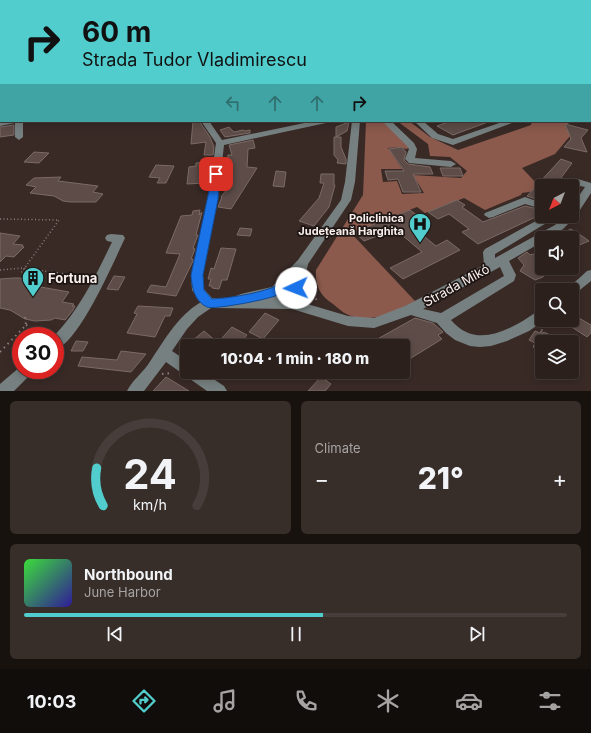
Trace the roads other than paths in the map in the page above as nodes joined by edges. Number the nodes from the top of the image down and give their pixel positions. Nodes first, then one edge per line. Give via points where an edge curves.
1 (10, 122) edge
2 (19, 122) edge
3 (206, 122) edge
4 (321, 122) edge
5 (356, 122) edge
6 (387, 122) edge
7 (420, 122) edge
8 (510, 122) edge
9 (0, 124) edge
10 (19, 137) dead end
11 (220, 143) junction
12 (451, 164) dead end
13 (579, 183) edge
14 (591, 186) edge
15 (579, 203) edge
16 (535, 204) edge
17 (489, 215) dead end
18 (541, 223) edge
19 (563, 223) edge
20 (111, 238) dead end
21 (502, 260) junction
22 (490, 266) junction
23 (591, 274) edge
24 (579, 284) edge
25 (287, 295) junction
26 (209, 303) junction
27 (410, 310) junction
28 (326, 315) junction
29 (442, 319) junction
30 (535, 319) edge
31 (64, 333) edge
32 (164, 353) junction
33 (180, 364) edge
34 (16, 379) edge
35 (201, 379) edge
36 (3, 391) edge
37 (135, 391) edge
38 (219, 391) edge

1 - 9 street
2 - 10 street
3 - 11 street
4 - 11 street
5 - 25 street via 346,200 301,268
6 - 12 street via 412,145 412,161
7 - 8 street via 435,136 453,142
11 - 26 street via 213,199 197,275 198,290
13 - 14 street
14 - 15 street, Strada Mikó
16 - 17 street via 525,200
18 - 22 street via 489,252
19 - 21 street, Strada Mikó
20 - 31 street via 119,238 99,279
21 - 22 street, Strada Mikó
21 - 29 street, Strada Mikó via 510,278
22 - 27 street, Strada Mikó
23 - 24 street
25 - 26 street, Strada Mikó
25 - 28 street, Strada Mikó
25 - 28 street via 315,307
26 - 32 street via 188,318
27 - 28 street, Strada Mikó via 374,323 348,321
27 - 29 street, Strada Mikó
29 - 30 street via 453,333 474,341 491,341 513,333
32 - 33 street
32 - 37 street
34 - 36 street
35 - 38 street

